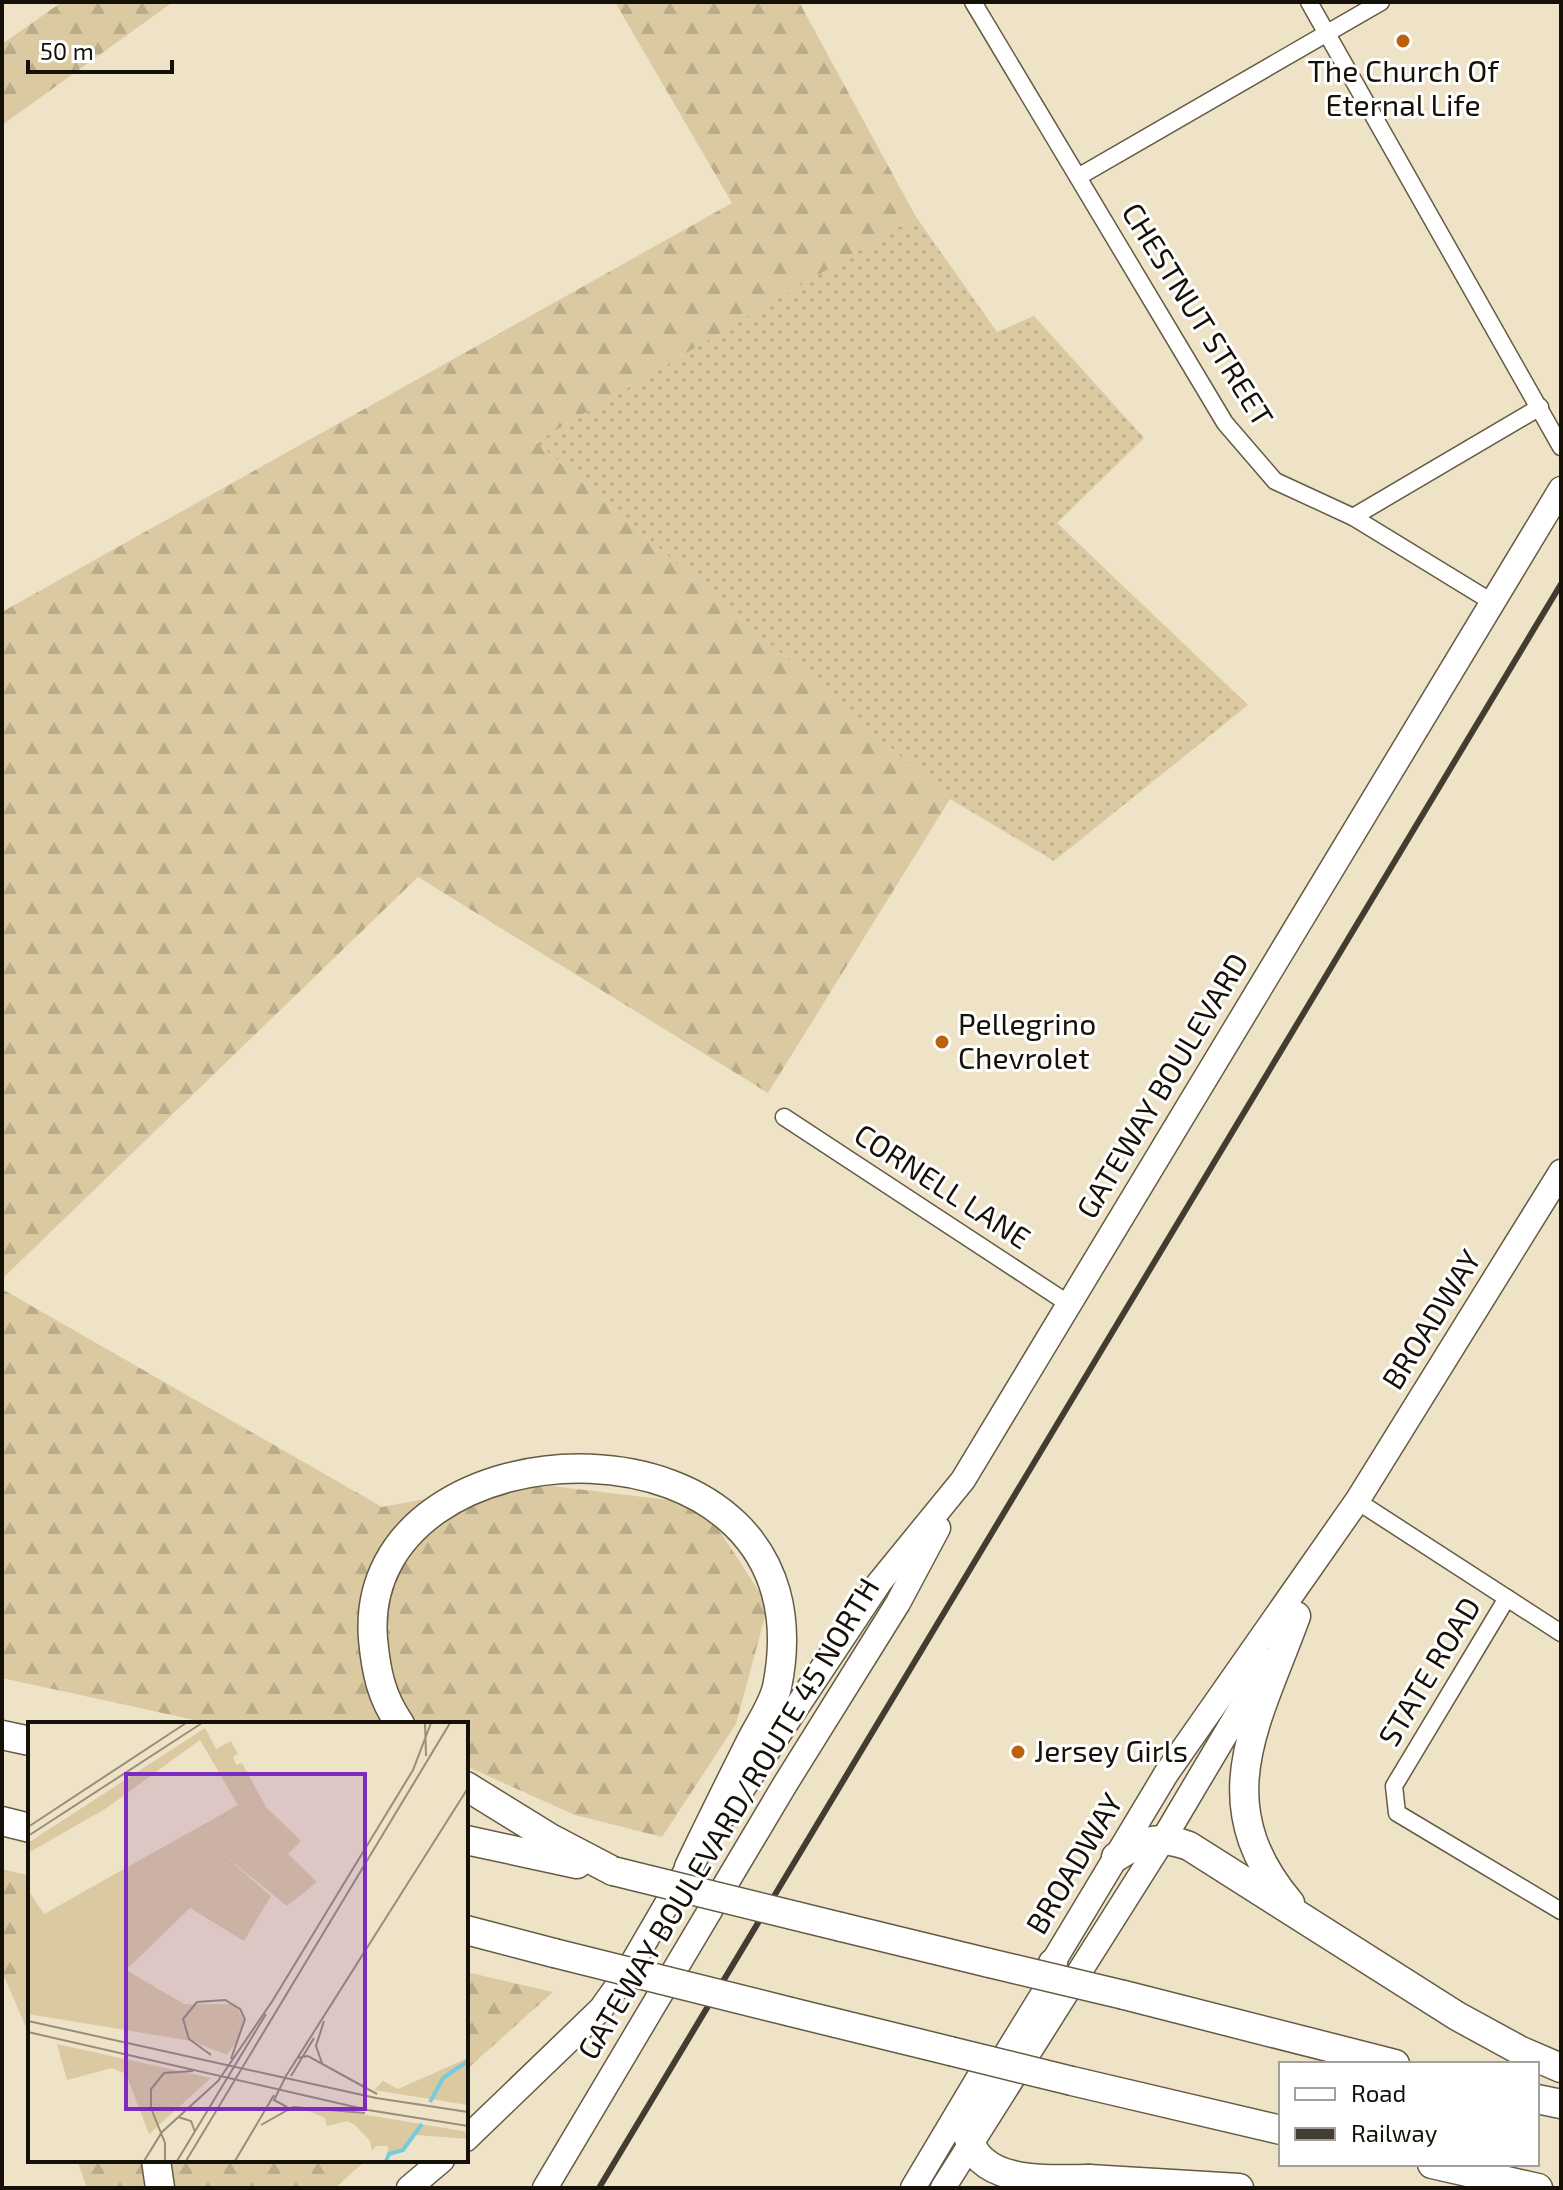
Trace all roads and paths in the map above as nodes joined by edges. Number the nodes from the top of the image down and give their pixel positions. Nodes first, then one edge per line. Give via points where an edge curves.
1 (973, 2) edge
2 (1309, 2) edge
3 (1381, 2) edge
4 (1327, 33) junction
5 (1078, 177) junction
6 (1540, 407) junction
7 (1561, 447) edge
8 (1561, 489) edge
9 (1353, 517) junction
10 (1492, 602) junction
11 (784, 1117) dead end
12 (1561, 1172) edge
13 (1069, 1304) junction
14 (963, 1480) junction
15 (1357, 1501) junction
16 (1507, 1598) junction
17 (1296, 1616) junction
18 (1561, 1633) edge
19 (399, 1722) edge
20 (2, 1735) edge
21 (28, 1741) edge
22 (468, 1787) edge
23 (2, 1821) edge
24 (28, 1828) edge
25 (1164, 1838) junction
26 (468, 1840) edge
27 (1116, 1857) junction
28 (689, 1867) junction
29 (613, 1871) junction
30 (1561, 1911) edge
31 (1310, 1924) junction
32 (468, 1931) edge
33 (468, 1948) edge
34 (554, 1953) junction
35 (1053, 1963) junction
36 (1387, 2062) edge
37 (1561, 2068) edge
38 (1539, 2099) edge
39 (1561, 2104) edge
40 (1279, 2130) edge
41 (468, 2137) edge
42 (970, 2146) junction
43 (156, 2162) edge
44 (440, 2162) edge
45 (1441, 2166) edge
46 (1089, 2179) junction
47 (160, 2188) edge
48 (409, 2188) edge
49 (545, 2188) edge
50 (913, 2188) edge
51 (943, 2188) edge
52 (1042, 2188) edge
53 (1239, 2188) edge
54 (1538, 2188) edge

1 - 5 street, CHESTNUT STREET
2 - 4 street
3 - 4 street
4 - 5 street
4 - 6 street
5 - 9 street, CHESTNUT STREET via 1225,423 1275,481
6 - 7 street
6 - 9 street
8 - 10 main road, GATEWAY BOULEVARD
9 - 10 street, CHESTNUT STREET
10 - 13 main road, GATEWAY BOULEVARD
11 - 13 street, CORNELL LANE
12 - 15 main road, BROADWAY
13 - 14 main road, GATEWAY BOULEVARD
14 - 28 main road, GATEWAY BOULEVARD via 879,1583
14 - 49 main road, GATEWAY BOULEVARD/ROUTE 45 NORTH via 898,1603
15 - 16 street
15 - 17 main road, BROADWAY
15 - 27 main road, BROADWAY via 1166,1774
16 - 18 street
16 - 30 street, STATE ROAD via 1394,1786 1397,1813
17 - 25 main road, BROADWAY
17 - 31 highway via 1248,1748 1243,1802 1247,1829 1263,1864
19 - 28 highway via 377,1680 373,1600 396,1545 418,1524 463,1493 550,1470 608,1470 679,1485 747,1534 767,1565 778,1605 781,1651 776,1690
20 - 21 highway
22 - 29 highway
23 - 24 highway
25 - 27 highway via 1141,1842
25 - 31 highway via 1189,1846
25 - 42 main road, BROADWAY
26 - 29 highway
27 - 35 main road, BROADWAY
28 - 41 main road, GATEWAY BOULEVARD via 601,2009
29 - 36 highway, bridge
31 - 37 highway via 1478,2028
32 - 34 highway
33 - 34 highway
34 - 40 highway, bridge
35 - 42 highway via 1049,1988 976,2107 968,2125
35 - 50 main road, BROADWAY
38 - 39 highway
42 - 46 highway via 988,2164 1023,2178
42 - 51 main road, BROADWAY
43 - 47 highway
44 - 48 main road
45 - 54 highway
46 - 52 highway
46 - 53 highway

